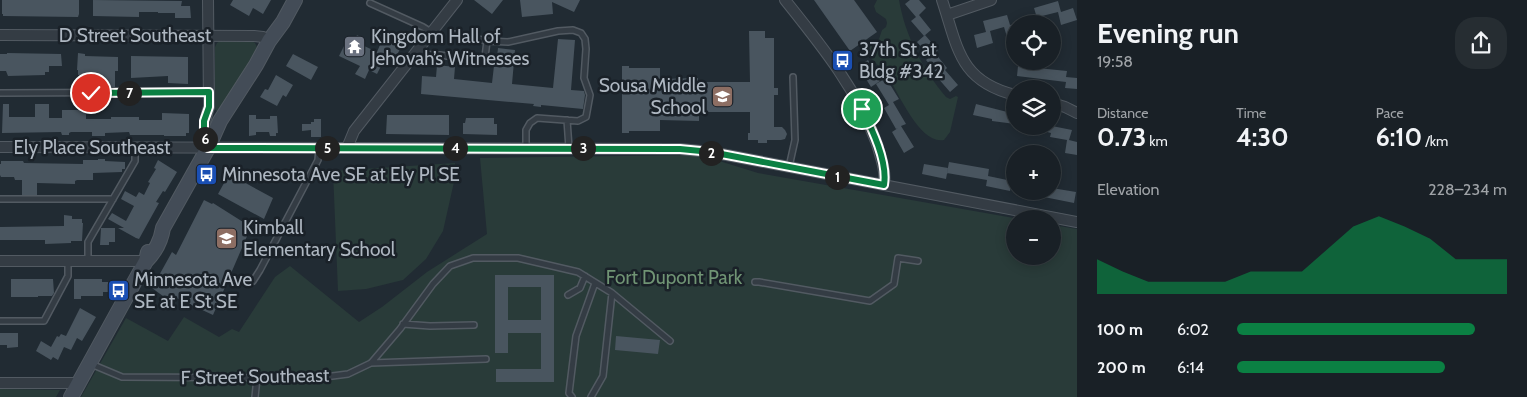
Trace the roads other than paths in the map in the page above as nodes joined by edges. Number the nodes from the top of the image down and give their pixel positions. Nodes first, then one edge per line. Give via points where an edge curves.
1 (208, 0) edge
2 (289, 0) edge
3 (295, 0) edge
4 (457, 0) edge
5 (784, 0) edge
6 (942, 0) edge
7 (991, 0) edge
8 (370, 3) dead end
9 (947, 14) junction
10 (432, 33) junction
11 (455, 34) dead end
12 (0, 35) edge
13 (208, 36) junction
14 (273, 36) junction
15 (487, 40) junction
16 (415, 54) junction
17 (793, 77) dead end
18 (209, 92) junction
19 (239, 92) junction
20 (1006, 92) edge
21 (0, 93) edge
22 (1061, 106) edge
23 (209, 107) junction
24 (1077, 113) edge
25 (567, 120) junction
26 (220, 121) junction
27 (0, 147) edge
28 (135, 147) junction
29 (208, 148) junction
30 (319, 148) junction
31 (347, 148) junction
32 (526, 148) junction
33 (568, 148) junction
34 (789, 167) junction
35 (884, 185) junction
36 (0, 199) edge
37 (113, 199) junction
38 (1077, 222) edge
39 (0, 261) edge
40 (68, 261) junction
41 (88, 261) junction
42 (146, 261) junction
43 (918, 261) dead end
44 (585, 276) junction
45 (253, 281) dead end
46 (754, 282) dead end
47 (595, 283) junction
48 (612, 294) junction
49 (568, 295) dead end
50 (0, 321) edge
51 (404, 324) junction
52 (474, 325) dead end
53 (670, 341) dead end
54 (486, 360) dead end
55 (90, 363) junction
56 (371, 363) junction
57 (257, 378) junction
58 (0, 383) edge
59 (79, 383) junction
60 (71, 397) edge
61 (255, 397) edge
62 (572, 397) edge
63 (591, 397) edge

1 - 13 street
2 - 14 main road
3 - 14 main road
4 - 10 street
5 - 35 street via 834,63 862,109 884,167
6 - 9 street
7 - 9 street
8 - 10 lane
9 - 20 street via 962,57 972,73 991,88
10 - 16 street
11 - 15 lane
12 - 13 street, D Street Southeast
13 - 14 street, D Street Southeast
13 - 18 street
14 - 19 main road
15 - 16 lane via 482,61
15 - 25 lane via 508,42 558,31 581,33 585,39 584,78 589,88 589,102 586,117 578,121
16 - 31 street via 354,131
17 - 34 lane via 795,140
18 - 21 lane
18 - 23 street
19 - 26 main road
19 - 29 main road via 235,111
22 - 24 street
23 - 26 street
23 - 29 street via 204,121
25 - 32 lane via 537,118 530,122 526,130
25 - 33 lane
26 - 29 main road
27 - 28 street, Ely Place Southeast
28 - 29 street, Ely Place Southeast
28 - 37 lane via 135,161
29 - 30 street, Ely Place Southeast
29 - 42 main road via 163,228 158,230
30 - 31 street, Ely Place Southeast
30 - 45 lane via 318,160
31 - 32 street, Ely Place Southeast
32 - 33 street, Ely Place Southeast
33 - 34 street, Ely Place Southeast via 680,149
34 - 35 street, Ely Place Southeast
35 - 38 street, Ely Place Southeast
36 - 37 lane
37 - 41 lane via 88,242
39 - 40 street
40 - 41 street
40 - 50 lane via 68,276 44,321
41 - 42 street
42 - 55 main road
43 - 46 lane via 898,258 894,284 870,301
44 - 47 lane, F Street Southeast
44 - 49 lane via 580,288
44 - 51 lane, F Street Southeast via 518,258 472,258 450,266
47 - 48 lane, F Street Southeast
47 - 62 lane via 576,336 569,393
48 - 53 lane, F Street Southeast
48 - 63 lane via 603,376
51 - 52 lane
51 - 56 lane, F Street Southeast
54 - 56 lane
55 - 57 lane, F Street Southeast via 122,377
55 - 59 main road
56 - 57 lane, F Street Southeast via 348,374
57 - 61 lane
58 - 59 street
59 - 60 main road

